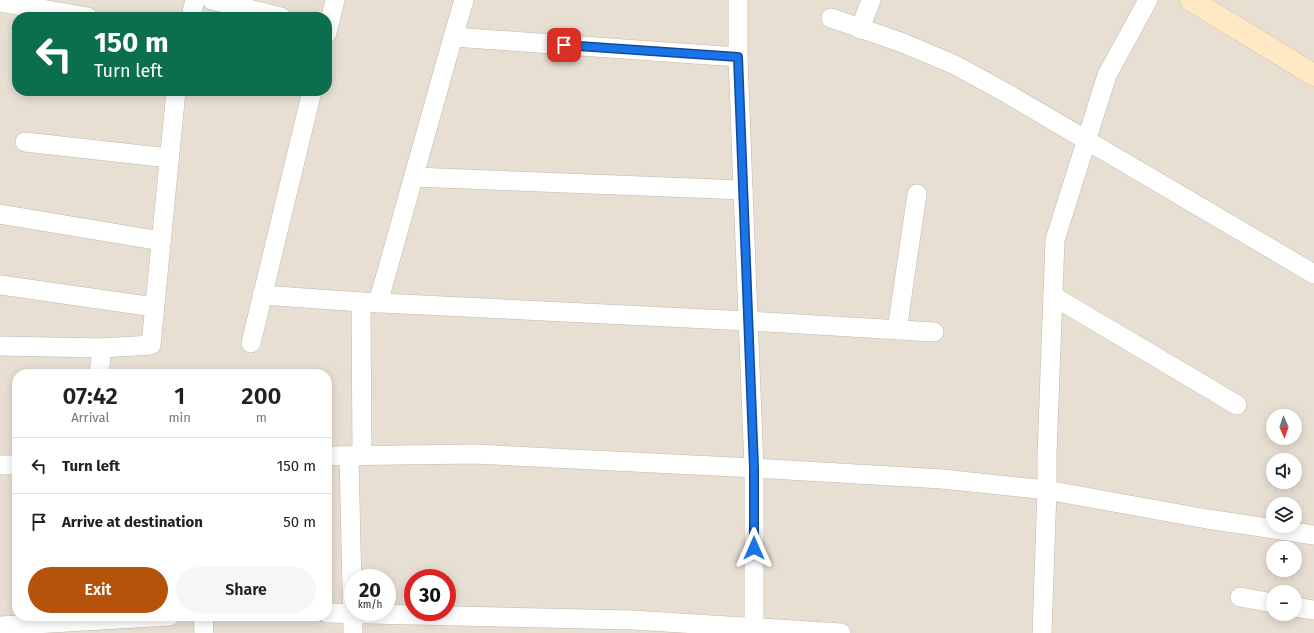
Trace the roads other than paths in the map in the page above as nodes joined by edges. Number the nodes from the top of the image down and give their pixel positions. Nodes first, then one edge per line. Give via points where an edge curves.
1 (194, 0) edge
2 (212, 0) edge
3 (335, 0) edge
4 (464, 0) edge
5 (738, 0) edge
6 (871, 0) edge
7 (1148, 0) edge
8 (1191, 0) edge
9 (0, 2) edge
10 (59, 12) edge
11 (192, 12) edge
12 (261, 12) edge
13 (332, 12) edge
14 (831, 18) dead end
15 (860, 29) junction
16 (452, 37) junction
17 (738, 57) junction
18 (1314, 76) edge
19 (175, 96) edge
20 (311, 96) edge
21 (1087, 140) junction
22 (25, 142) dead end
23 (169, 158) junction
24 (414, 178) junction
25 (743, 190) junction
26 (917, 194) dead end
27 (0, 214) edge
28 (161, 241) junction
29 (1314, 274) edge
30 (0, 285) edge
31 (262, 295) junction
32 (1053, 296) junction
33 (370, 302) junction
34 (154, 307) junction
35 (748, 321) junction
36 (897, 330) junction
37 (934, 332) dead end
38 (251, 343) dead end
39 (0, 346) edge
40 (102, 348) junction
41 (100, 369) edge
42 (1237, 406) dead end
43 (332, 456) edge
44 (356, 456) junction
45 (0, 465) edge
46 (12, 465) edge
47 (754, 468) junction
48 (1047, 490) junction
49 (1314, 535) edge
50 (354, 569) edge
51 (1240, 597) dead end
52 (1266, 602) edge
53 (1302, 608) edge
54 (1314, 610) edge
55 (332, 612) edge
56 (344, 613) edge
57 (396, 614) edge
58 (25, 621) edge
59 (203, 621) edge
60 (353, 621) edge
61 (0, 626) edge
62 (754, 630) edge
63 (204, 633) edge
64 (353, 633) edge
65 (841, 633) edge
66 (1042, 633) edge

1 - 11 street
2 - 12 street
3 - 13 street
4 - 16 street
5 - 17 street
6 - 15 street
7 - 21 street via 1107,75
8 - 18 street
9 - 10 street
14 - 15 street
15 - 21 street via 903,43 955,65
16 - 17 street
16 - 24 street
17 - 25 street
19 - 23 street
20 - 31 street
21 - 29 street
21 - 32 street via 1055,240
22 - 23 street
23 - 28 street
24 - 25 street
24 - 33 street
25 - 35 street
26 - 36 street
27 - 28 street
28 - 34 street
30 - 34 street
31 - 33 street
31 - 38 street
32 - 42 street
32 - 48 street
33 - 35 street
33 - 44 street
34 - 40 street via 151,345
35 - 36 street
35 - 47 street
36 - 37 street
39 - 40 street
40 - 41 street
43 - 44 street
44 - 47 street via 475,454
44 - 50 street
45 - 46 street
47 - 48 street via 942,479
47 - 62 street
48 - 49 street via 1206,519
48 - 66 street
51 - 52 street
53 - 54 street
55 - 56 street
57 - 62 street via 633,620
58 - 61 street
59 - 63 street
60 - 64 street
62 - 65 street

